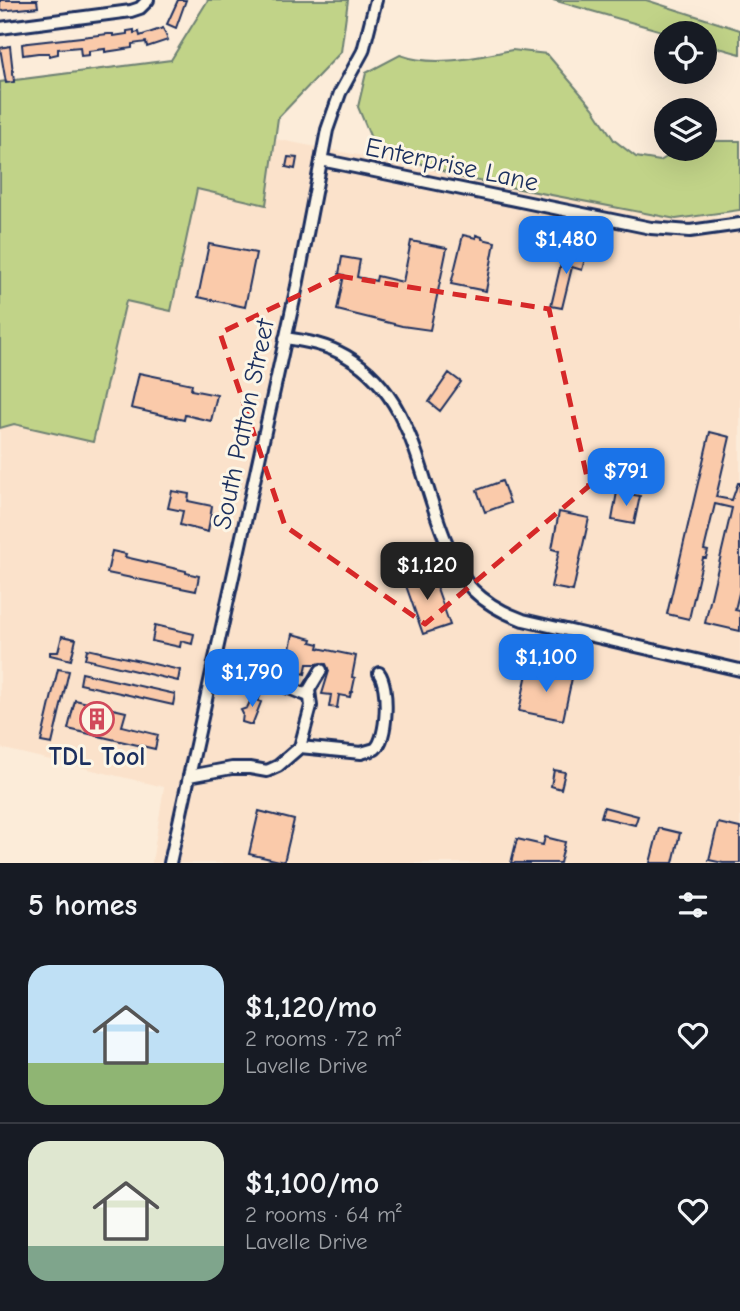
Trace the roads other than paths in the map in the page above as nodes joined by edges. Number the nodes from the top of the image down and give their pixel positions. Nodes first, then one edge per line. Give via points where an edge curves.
1 (148, 0) edge
2 (376, 0) edge
3 (0, 28) edge
4 (321, 160) junction
5 (740, 224) edge
6 (285, 338) junction
7 (214, 665) junction
8 (321, 670) dead end
9 (740, 670) edge
10 (379, 673) dead end
11 (309, 696) junction
12 (300, 747) junction
13 (189, 776) junction
14 (170, 863) edge

1 - 3 street via 131,11
2 - 4 street, South Patton Street via 367,41 333,111
4 - 5 street, Enterprise Lane via 651,228 690,231
4 - 6 street, South Patton Street
6 - 7 street, South Patton Street
6 - 9 street via 346,356 387,393 408,430 457,565 485,601 523,620
7 - 11 street via 265,677
7 - 13 street, South Patton Street
8 - 11 street
10 - 12 street via 384,678 384,721 383,738 375,749 361,753
11 - 12 street via 311,706
12 - 13 street via 267,771 232,768
13 - 14 street, South Patton Street

